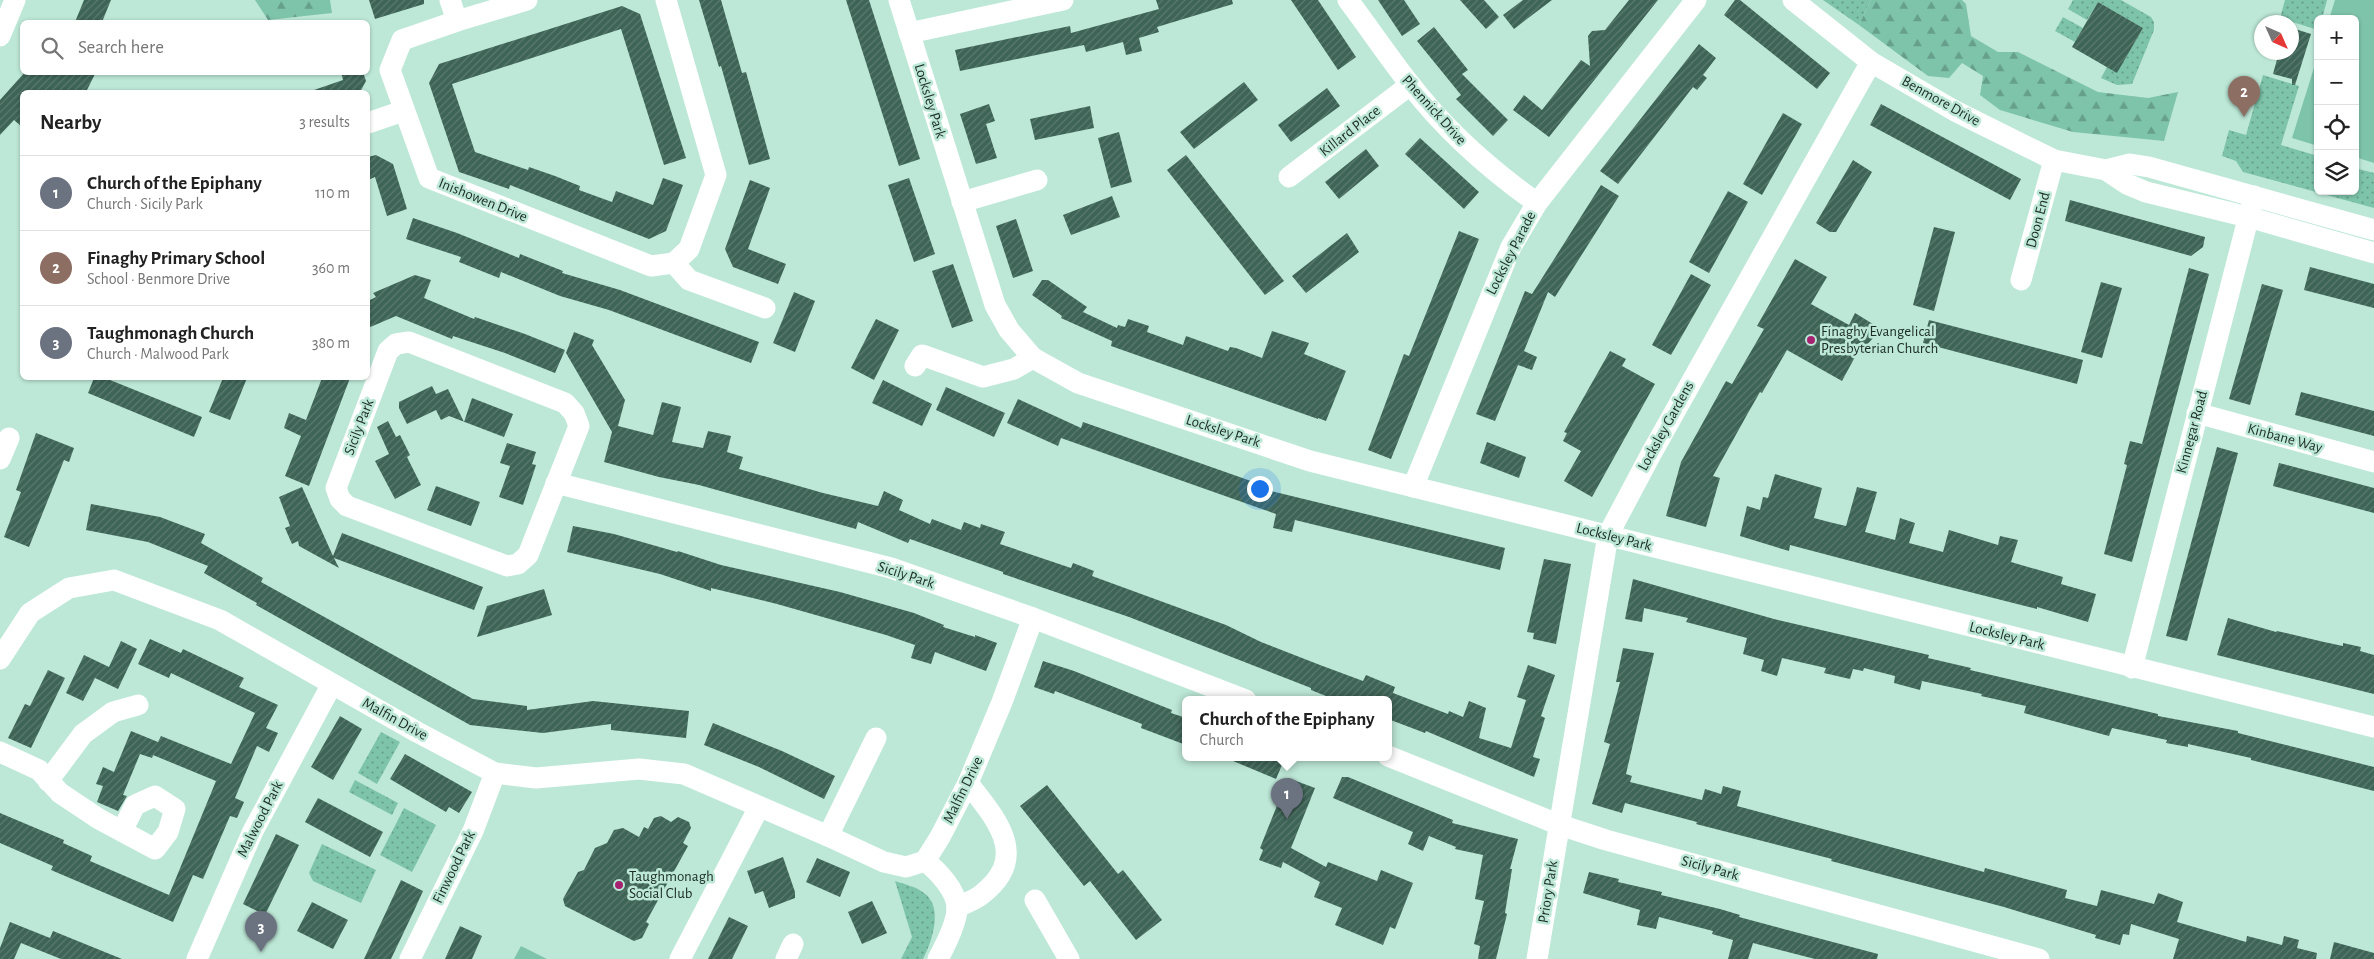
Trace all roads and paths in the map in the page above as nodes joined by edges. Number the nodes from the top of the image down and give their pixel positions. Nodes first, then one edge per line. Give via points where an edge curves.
1 (15, 0) edge
2 (450, 0) edge
3 (527, 0) edge
4 (666, 0) edge
5 (898, 0) edge
6 (1062, 0) edge
7 (1348, 0) edge
8 (1696, 0) edge
9 (1793, 0) edge
10 (457, 21) junction
11 (909, 33) junction
12 (0, 36) edge
13 (1871, 62) junction
14 (1410, 85) junction
15 (403, 111) junction
16 (370, 121) edge
17 (2054, 160) junction
18 (2106, 170) junction
19 (1289, 177) dead end
20 (1037, 180) dead end
21 (2254, 196) junction
22 (962, 202) junction
23 (1537, 203) junction
24 (2248, 217) junction
25 (2374, 230) edge
26 (2374, 253) edge
27 (674, 263) junction
28 (2021, 280) dead end
29 (765, 308) dead end
30 (1033, 358) junction
31 (915, 366) dead end
32 (2197, 413) junction
33 (9, 438) dead end
34 (0, 459) edge
35 (2374, 462) edge
36 (556, 483) junction
37 (1413, 487) junction
38 (1608, 535) junction
39 (1033, 618) junction
40 (0, 658) edge
41 (2132, 668) junction
42 (332, 684) junction
43 (1236, 696) edge
44 (138, 705) dead end
45 (2374, 728) edge
46 (876, 738) dead end
47 (0, 752) edge
48 (1392, 758) edge
49 (495, 773) junction
50 (48, 781) junction
51 (968, 782) junction
52 (758, 807) junction
53 (1560, 825) junction
54 (122, 831) dead end
55 (828, 836) junction
56 (925, 861) junction
57 (1035, 900) dead end
58 (957, 908) junction
59 (943, 957) edge
60 (197, 959) edge
61 (410, 959) edge
62 (680, 959) edge
63 (1069, 959) edge
64 (1537, 959) edge
65 (2039, 959) edge

1 - 12 street
2 - 10 street
3 - 10 street, Inishowen Drive
4 - 27 street via 716,175 689,249
5 - 11 street, Locksley Park
6 - 11 street
7 - 14 street, Phennick Drive
8 - 23 street, Locksley Parade
9 - 13 street, Benmore Drive
10 - 15 street, Inishowen Drive via 402,40 390,70
11 - 22 street, Locksley Park
13 - 17 street, Benmore Drive via 1955,111
13 - 38 street, Locksley Gardens
14 - 19 street, Killard Place
14 - 23 street, Phennick Drive via 1462,142 1498,175
15 - 16 street
15 - 27 street, Inishowen Drive via 429,178 651,266
17 - 18 street, Benmore Drive
17 - 28 street, Doon End
18 - 21 street, Benmore Drive via 2130,164 2149,167
18 - 24 street, Benmore Drive via 2146,192
20 - 22 street
21 - 24 street, Kinnegar Road
21 - 25 street, Benmore Drive
22 - 30 street, Locksley Park via 995,304 1009,330
23 - 37 street, Locksley Parade via 1511,247 1489,297
24 - 26 street, Benmore Drive
24 - 32 street, Kinnegar Road
27 - 29 street via 689,280
30 - 31 street via 1014,369 982,377 922,355
30 - 37 street, Locksley Park via 1087,386 1310,461
32 - 35 street, Kinbane Way
32 - 41 street, Kinnegar Road
33 - 34 street
36 - 36 street, Sicily Park via 579,426 565,403 409,342 396,344 388,351 336,488 340,499 348,506 507,566 518,564 528,555
36 - 39 street, Sicily Park via 891,568
37 - 38 street, Locksley Park
38 - 41 street, Locksley Park
38 - 53 street, Locksley Gardens
39 - 43 street, Sicily Park
39 - 51 street, Malfin Drive
40 - 42 street, Malfin Drive via 30,613 69,588 114,580 220,620
41 - 45 street, Locksley Park
42 - 49 street, Malfin Drive
42 - 60 street, Malwood Park via 253,831
44 - 50 street via 113,712 83,734
46 - 55 street
47 - 50 street via 38,770
48 - 53 street, Sicily Park
49 - 52 street, Malfin Drive via 536,778 639,769 684,774
49 - 61 street, Finwood Park via 473,830
50 - 54 street via 60,794
51 - 56 street, Malfin Drive
51 - 58 street via 1004,835 1008,847 1005,864 997,878 982,895
52 - 55 street, Malfin Drive
52 - 62 street
53 - 64 street, Priory Park
53 - 65 street, Sicily Park
55 - 56 street, Malfin Drive via 884,862 906,867
56 - 58 street via 947,882
57 - 63 street
58 - 59 street

